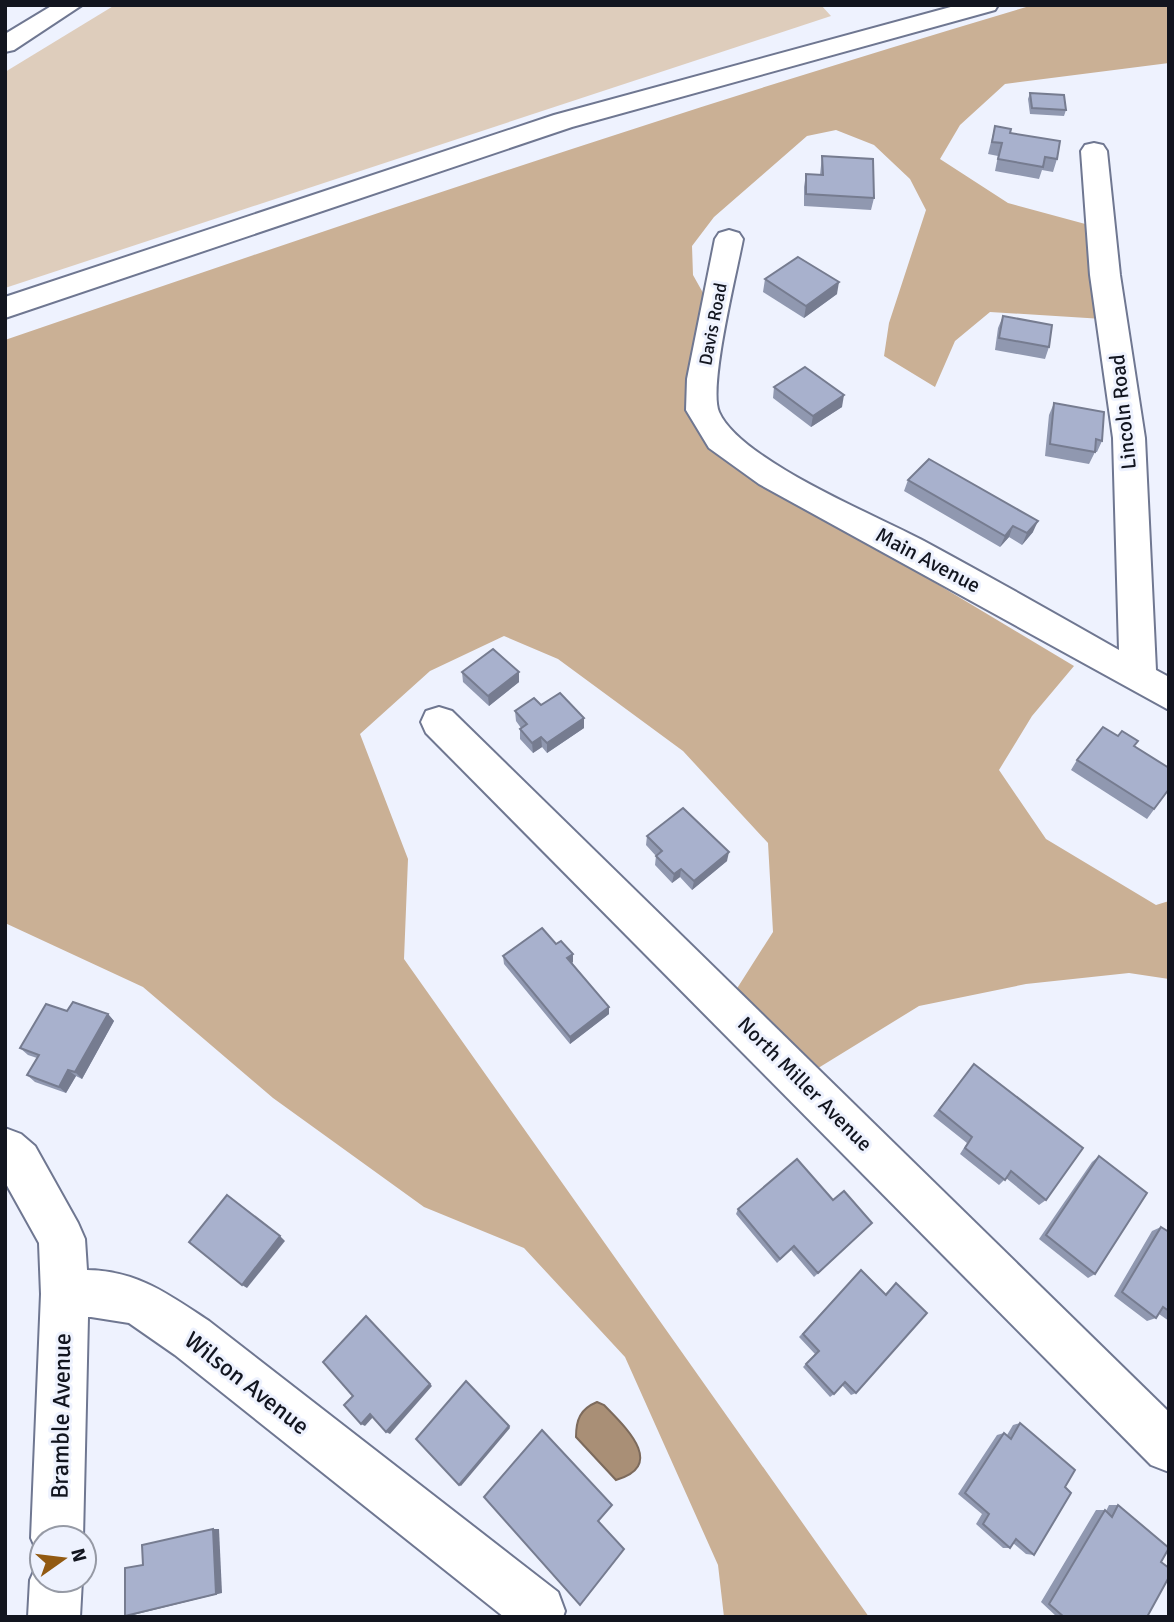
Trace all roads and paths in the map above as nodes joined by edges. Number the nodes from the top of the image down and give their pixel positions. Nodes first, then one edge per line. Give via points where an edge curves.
1 (70, 5) edge
2 (907, 5) edge
3 (986, 5) edge
4 (5, 45) edge
5 (622, 103) junction
6 (1094, 150) dead end
7 (729, 239) dead end
8 (5, 308) edge
9 (702, 410) joint
10 (1138, 676) junction
11 (1169, 695) edge
12 (439, 722) dead end
13 (5, 1150) edge
14 (65, 1294) junction
15 (1169, 1447) edge
16 (57, 1524) edge
17 (55, 1594) edge
18 (539, 1611) dead end
19 (54, 1617) edge

1 - 4 main road
2 - 5 main road
3 - 5 main road
5 - 8 main road
6 - 10 main road, Lincoln Road via 1105,275 1129,438
7 - 9 main road, Davis Road via 702,379
9 - 10 main road, Main Avenue via 720,440 771,476
10 - 11 main road, Main Avenue
12 - 15 main road, North Miller Avenue
13 - 14 main road via 19,1161 61,1240
14 - 16 main road, Bramble Avenue
14 - 18 main road, Wilson Avenue via 138,1301 192,1338
17 - 19 main road

